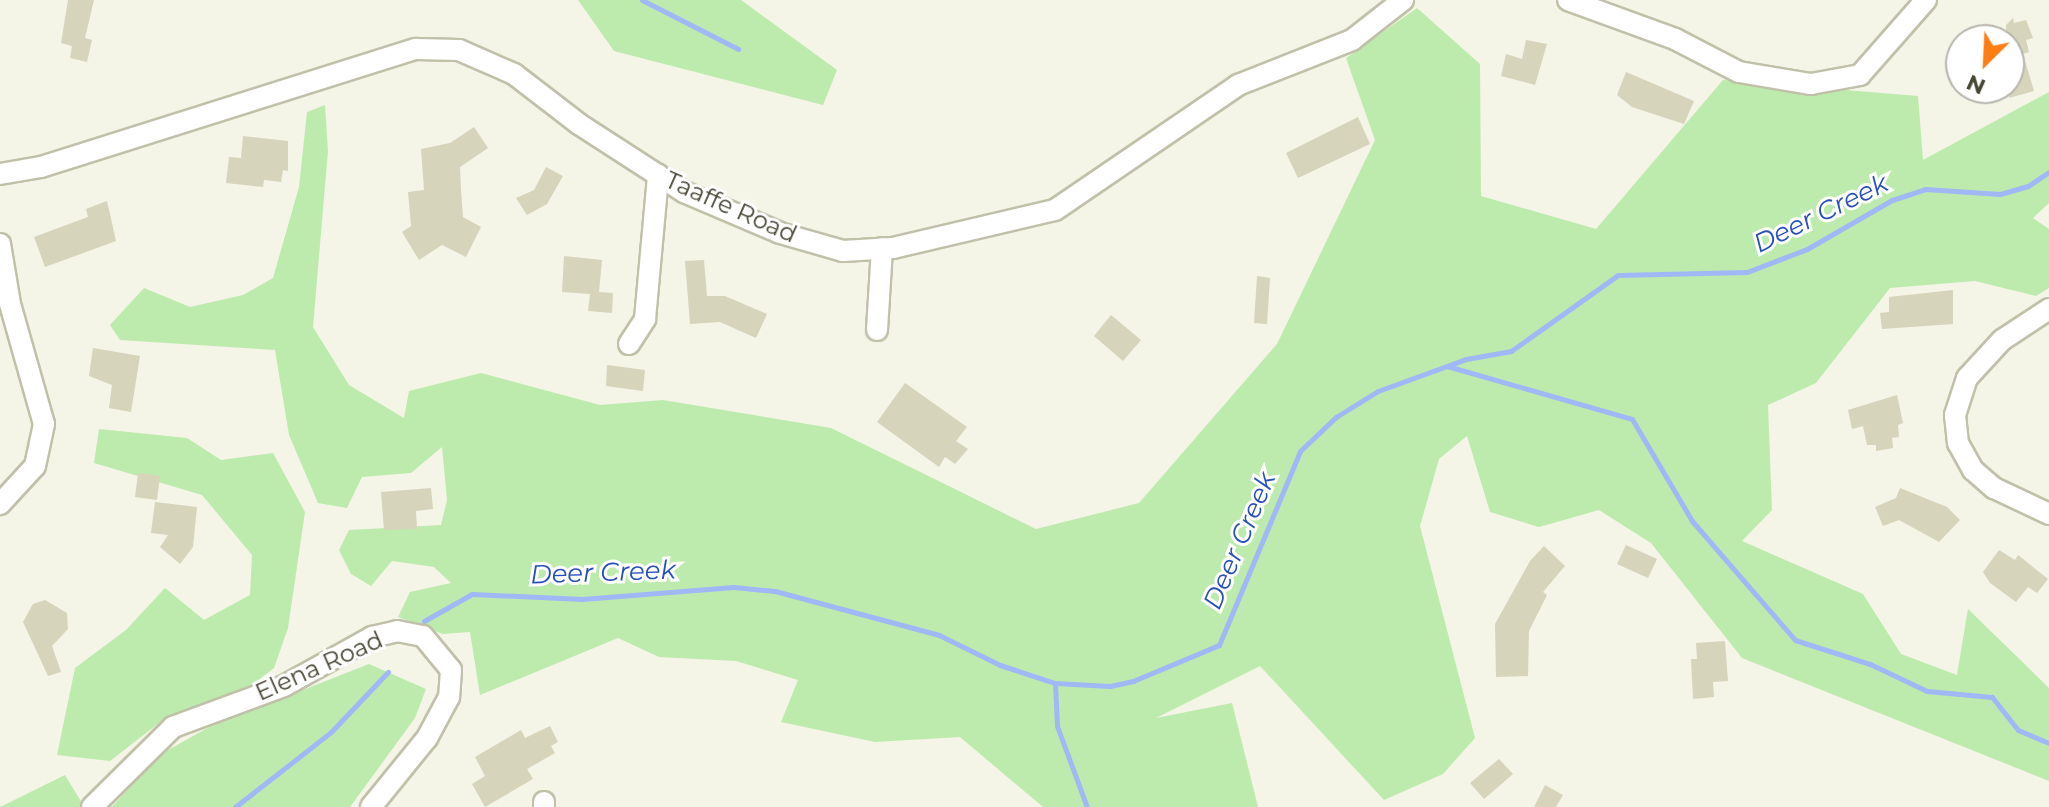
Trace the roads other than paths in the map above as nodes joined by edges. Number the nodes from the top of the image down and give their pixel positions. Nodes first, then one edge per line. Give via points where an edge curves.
1 (1403, 0) edge
2 (1568, 0) edge
3 (1926, 0) edge
4 (0, 174) edge
5 (658, 175) junction
6 (0, 244) edge
7 (882, 248) junction
8 (2049, 309) edge
9 (877, 330) dead end
10 (629, 344) dead end
11 (0, 504) edge
12 (2049, 514) edge
13 (92, 807) edge
14 (371, 807) edge

1 - 7 street, Taaffe Road via 1352,40 1238,85 1055,210 934,241
2 - 3 street via 1675,39 1739,72 1811,84 1860,75
4 - 5 street, Taaffe Road via 41,167 416,49 459,50 514,74
5 - 7 street, Taaffe Road via 780,233 843,251
5 - 10 street via 645,319
6 - 11 street via 10,304 44,424 35,466
7 - 9 street
8 - 12 street via 2002,340 1967,378 1955,415 1958,443 1973,470 1994,488
13 - 14 street, Elena Road via 173,727 284,686 372,637 397,631 423,636 451,670 449,697 427,738

